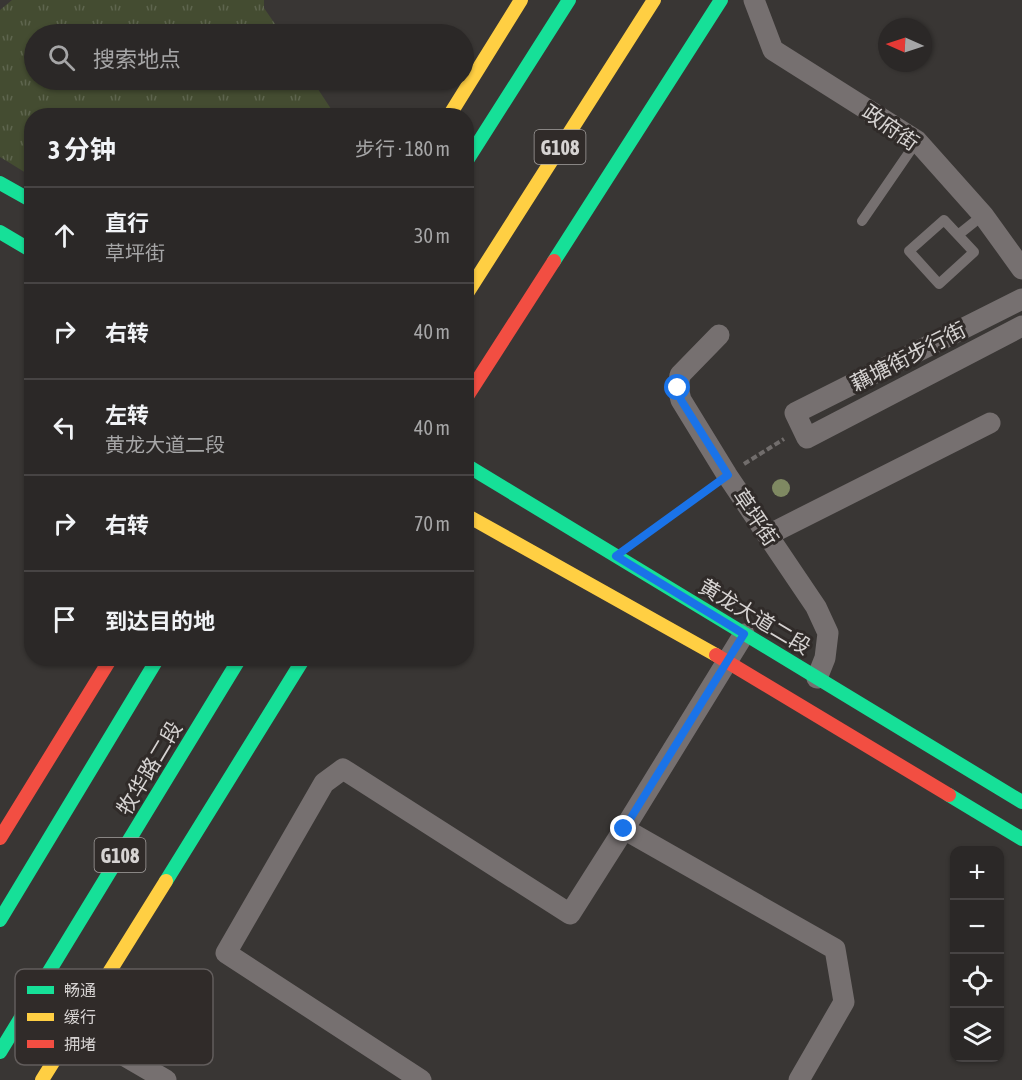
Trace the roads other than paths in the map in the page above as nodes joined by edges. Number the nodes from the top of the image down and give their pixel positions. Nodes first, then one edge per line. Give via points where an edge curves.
1 (520, 0) edge
2 (569, 0) edge
3 (654, 0) edge
4 (721, 0) edge
5 (754, 0) edge
6 (474, 75) edge
7 (465, 90) edge
8 (454, 108) edge
9 (917, 141) junction
10 (474, 149) edge
11 (0, 183) edge
12 (24, 196) edge
13 (983, 214) junction
14 (862, 221) dead end
15 (0, 232) edge
16 (958, 236) junction
17 (24, 246) edge
18 (1022, 269) edge
19 (474, 282) edge
20 (1022, 299) edge
21 (1022, 326) edge
22 (719, 335) dead end
23 (474, 386) edge
24 (990, 423) dead end
25 (474, 470) edge
26 (474, 519) edge
27 (768, 535) junction
28 (744, 634) junction
29 (727, 661) junction
30 (106, 666) edge
31 (153, 666) edge
32 (235, 666) edge
33 (299, 666) edge
34 (817, 678) junction
35 (1022, 802) edge
36 (624, 829) junction
37 (1, 834) edge
38 (1022, 839) edge
39 (0, 920) edge
40 (51, 969) edge
41 (111, 969) edge
42 (15, 1028) edge
43 (0, 1053) edge
44 (51, 1065) edge
45 (140, 1065) edge
46 (42, 1080) edge
47 (166, 1080) edge
48 (421, 1080) edge
49 (799, 1080) edge

1 - 6 main road
2 - 10 main road
3 - 19 main road, G108
4 - 23 main road
5 - 9 street, 政府街 via 773,50
7 - 8 main road
9 - 13 street, 政府街
9 - 14 lane
11 - 12 main road
13 - 16 lane
13 - 18 street, 政府街
15 - 17 main road
16 - 16 lane via 974,252 939,284 909,251 944,220
20 - 21 street, 藕塘街步行街 via 795,413 807,438
22 - 27 street, 草坪街 via 680,375 678,388 681,400
24 - 27 street
25 - 28 main road, 黄龙大道二段
26 - 29 main road
27 - 34 street, 草坪街 via 816,607 828,633 825,658
28 - 29 street
28 - 34 main road, 黄龙大道二段
29 - 36 street
29 - 38 main road
30 - 37 main road
31 - 39 main road
32 - 40 main road, 牧华路二段 / G108
33 - 41 main road
34 - 35 main road, 黄龙大道二段
36 - 48 street via 570,914 343,769 324,783 226,953
36 - 49 street via 836,949 844,1002
42 - 43 main road, 牧华路二段 / G108
44 - 46 main road
45 - 47 street

